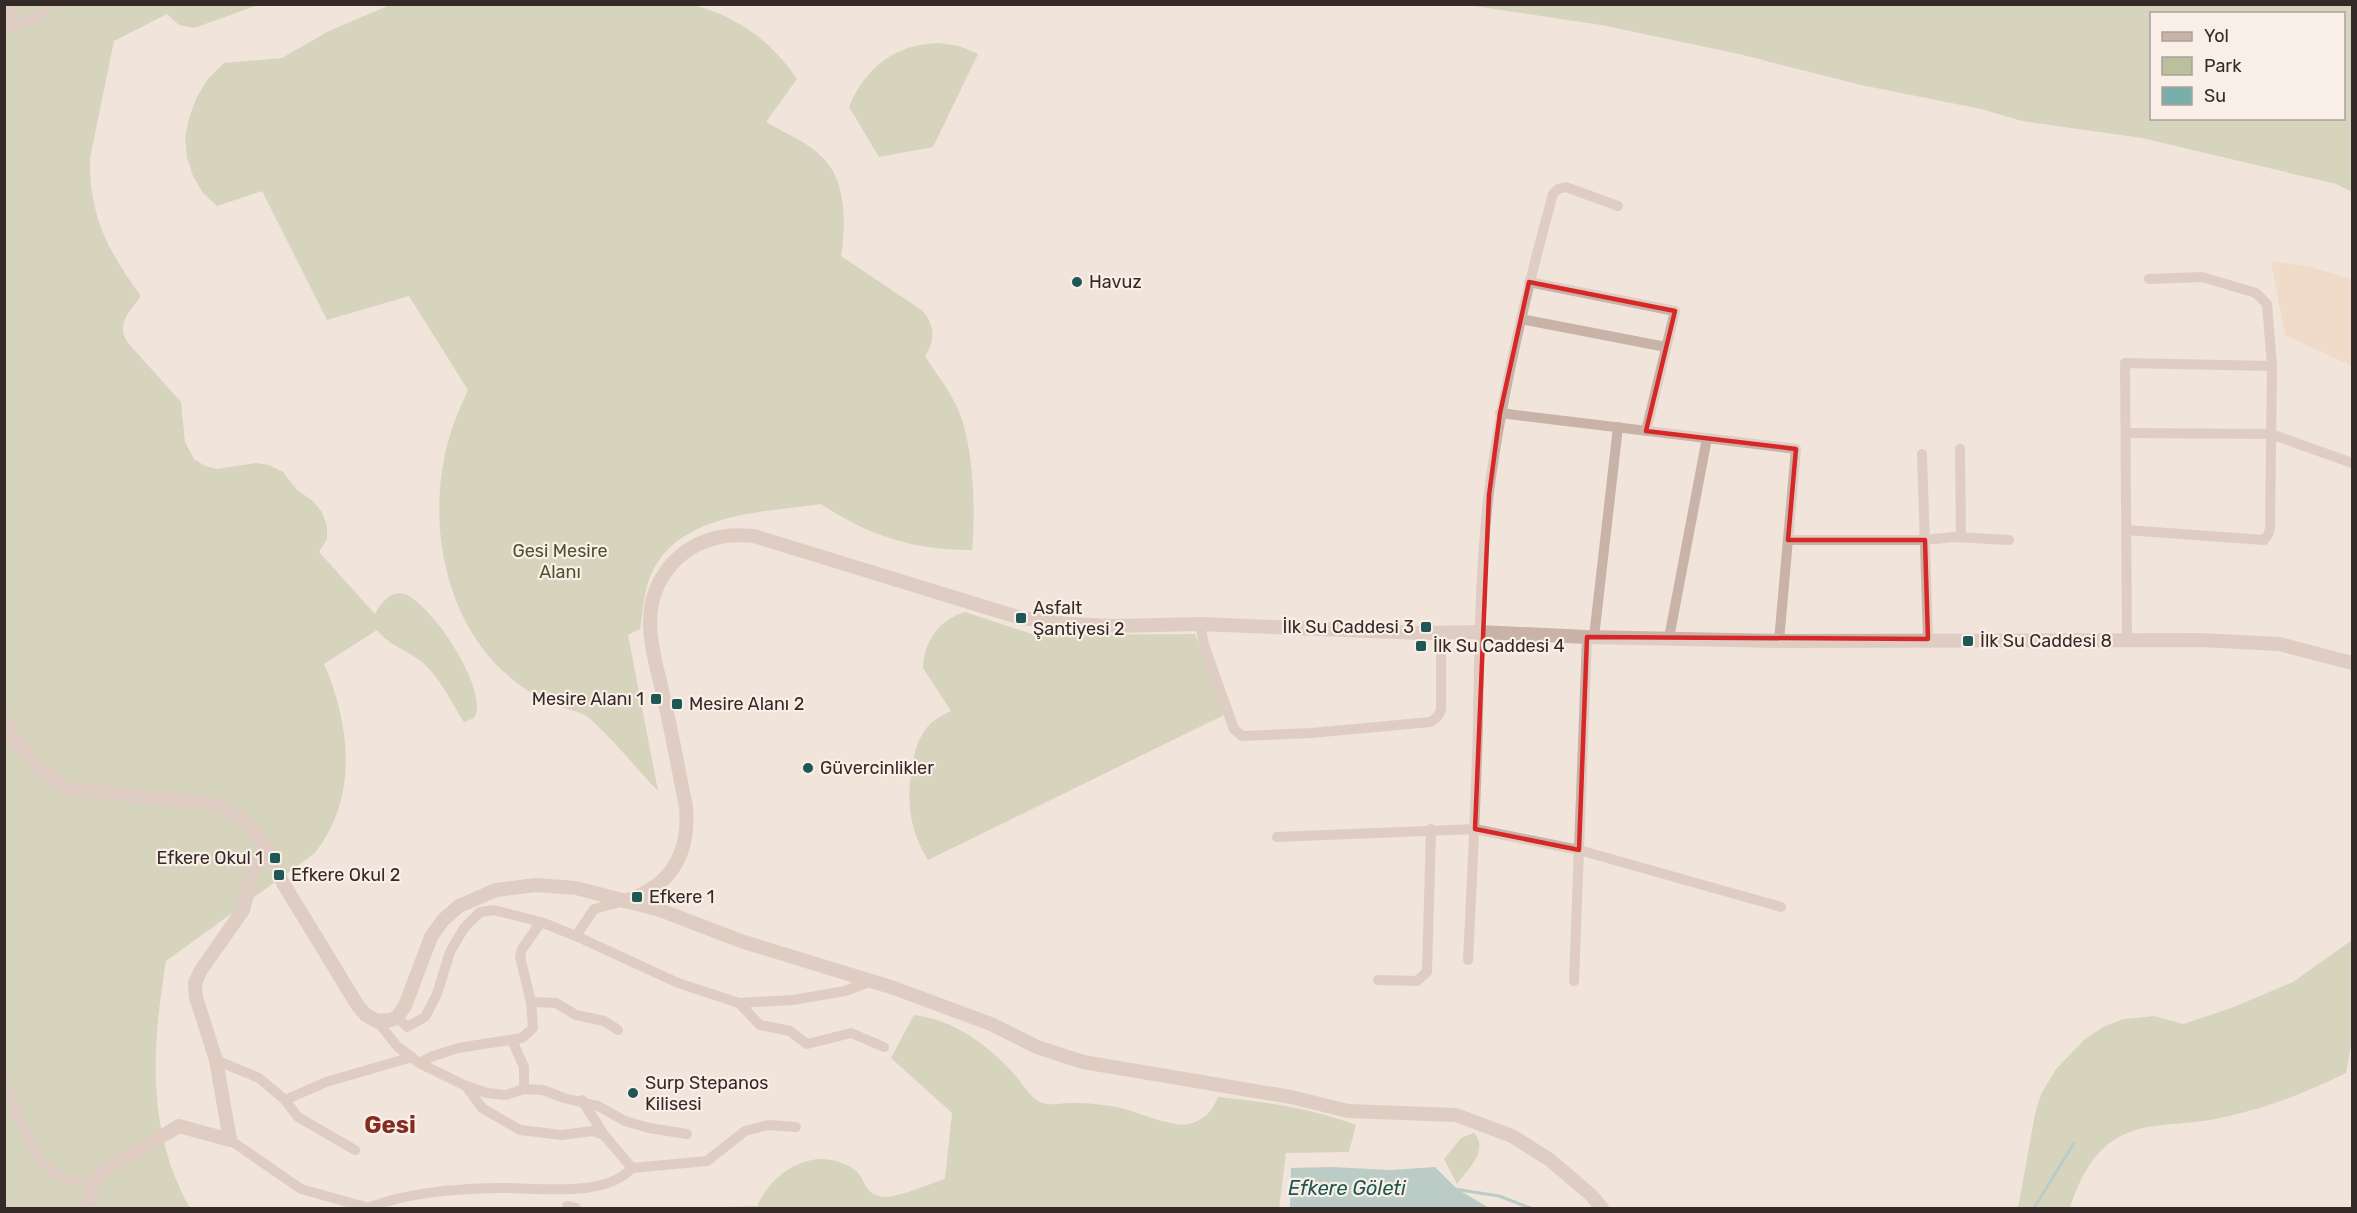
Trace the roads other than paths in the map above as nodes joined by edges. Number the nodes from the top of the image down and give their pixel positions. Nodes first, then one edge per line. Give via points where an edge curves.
1 (16, 4) edge
2 (50, 4) edge
3 (4, 25) edge
4 (1618, 206) dead end
5 (2149, 279) dead end
6 (1529, 282) junction
7 (1521, 319) junction
8 (1666, 347) junction
9 (2272, 366) junction
10 (1500, 413) junction
11 (1618, 427) junction
12 (1646, 431) junction
13 (2126, 433) junction
14 (2271, 434) junction
15 (1707, 438) junction
16 (1960, 449) dead end
17 (1922, 454) dead end
18 (2352, 463) edge
19 (2126, 530) junction
20 (1961, 538) junction
21 (1788, 540) junction
22 (1925, 540) junction
23 (2009, 540) dead end
24 (1200, 624) junction
25 (1480, 632) junction
26 (1442, 633) junction
27 (1590, 637) junction
28 (1669, 638) junction
29 (1929, 639) junction
30 (1779, 641) junction
31 (2127, 641) junction
32 (2352, 663) edge
33 (4, 720) edge
34 (1475, 829) junction
35 (1431, 830) junction
36 (1277, 837) dead end
37 (1579, 850) junction
38 (268, 852) junction
39 (624, 901) junction
40 (1781, 907) dead end
41 (541, 922) junction
42 (576, 936) junction
43 (1468, 960) dead end
44 (1378, 980) dead end
45 (872, 981) junction
46 (1574, 981) dead end
47 (531, 1002) junction
48 (739, 1003) junction
49 (397, 1017) junction
50 (377, 1021) junction
51 (618, 1029) dead end
52 (512, 1040) junction
53 (884, 1047) dead end
54 (216, 1060) junction
55 (415, 1060) junction
56 (4, 1085) edge
57 (466, 1086) junction
58 (524, 1089) junction
59 (285, 1100) junction
60 (582, 1100) junction
61 (796, 1127) dead end
62 (687, 1134) dead end
63 (604, 1135) junction
64 (230, 1140) junction
65 (355, 1150) dead end
66 (632, 1168) junction
67 (94, 1181) junction
68 (368, 1208) edge
69 (90, 1209) edge
70 (1602, 1209) edge

1 - 3 street
2 - 3 street via 30,21
4 - 6 street via 1566,187 1555,191
5 - 9 street via 2202,277 2256,293 2267,304
6 - 7 street
6 - 8 street via 1675,311
7 - 8 street
7 - 10 street
8 - 12 street
9 - 13 street via 2125,363
9 - 14 street
10 - 11 street
10 - 25 street via 1489,495
11 - 12 street
11 - 27 street
12 - 15 street
13 - 14 street
13 - 19 street
14 - 18 street
14 - 19 street via 2267,538
15 - 21 street via 1796,449
15 - 28 street
16 - 20 street
17 - 22 street
19 - 31 street
20 - 22 street
20 - 23 street
21 - 22 street
21 - 30 street
22 - 29 street
24 - 26 street
24 - 26 street via 1233,729 1242,736 1431,722 1441,710
24 - 39 street via 1114,626 1022,618 754,537 728,535 703,541 680,555 662,576 652,601 650,624 686,807 684,848 675,867 658,885
25 - 26 street
25 - 27 street
25 - 34 street
27 - 28 street
27 - 37 street
28 - 30 street
29 - 30 street
29 - 31 street
31 - 32 street via 2279,644
33 - 38 street via 38,768 67,789 214,804 243,819
34 - 35 street
34 - 37 street
34 - 43 street
35 - 36 street
35 - 44 street via 1427,972 1417,981
37 - 40 street
37 - 46 street
38 - 50 street via 358,1006
38 - 54 street via 255,865 243,910 195,983
39 - 42 street via 594,909
39 - 45 street
39 - 49 street via 576,888 536,885 496,890 459,906 431,938
41 - 42 street
41 - 47 street via 520,957
41 - 49 street via 494,910 480,912 464,928 450,952 437,994 424,1017 407,1028
42 - 48 street via 678,983
45 - 48 street via 845,991 793,1000
45 - 70 street via 1083,1062 1291,1096 1348,1112 1456,1115 1512,1136 1550,1160
47 - 51 street via 556,1003 576,1016 604,1021
47 - 52 street via 533,1028 522,1038
48 - 53 street via 760,1025 790,1031 807,1044 851,1033
49 - 50 street
50 - 55 street via 397,1046
52 - 55 street via 458,1048
52 - 58 street via 524,1067
54 - 59 street via 259,1078
54 - 64 street
55 - 57 street
55 - 59 street via 326,1082
56 - 67 street via 39,1160 66,1178 84,1183
57 - 58 street via 506,1095
57 - 63 street via 482,1108 520,1130 562,1135 592,1131
58 - 60 street
59 - 65 street via 297,1117
60 - 62 street via 625,1121
60 - 63 street
61 - 66 street via 768,1125 745,1131 707,1161
63 - 66 street
64 - 67 street via 179,1126 113,1164
64 - 68 street via 301,1189
66 - 68 street via 626,1175 606,1183 558,1191 500,1188 442,1192 390,1199
67 - 69 street

